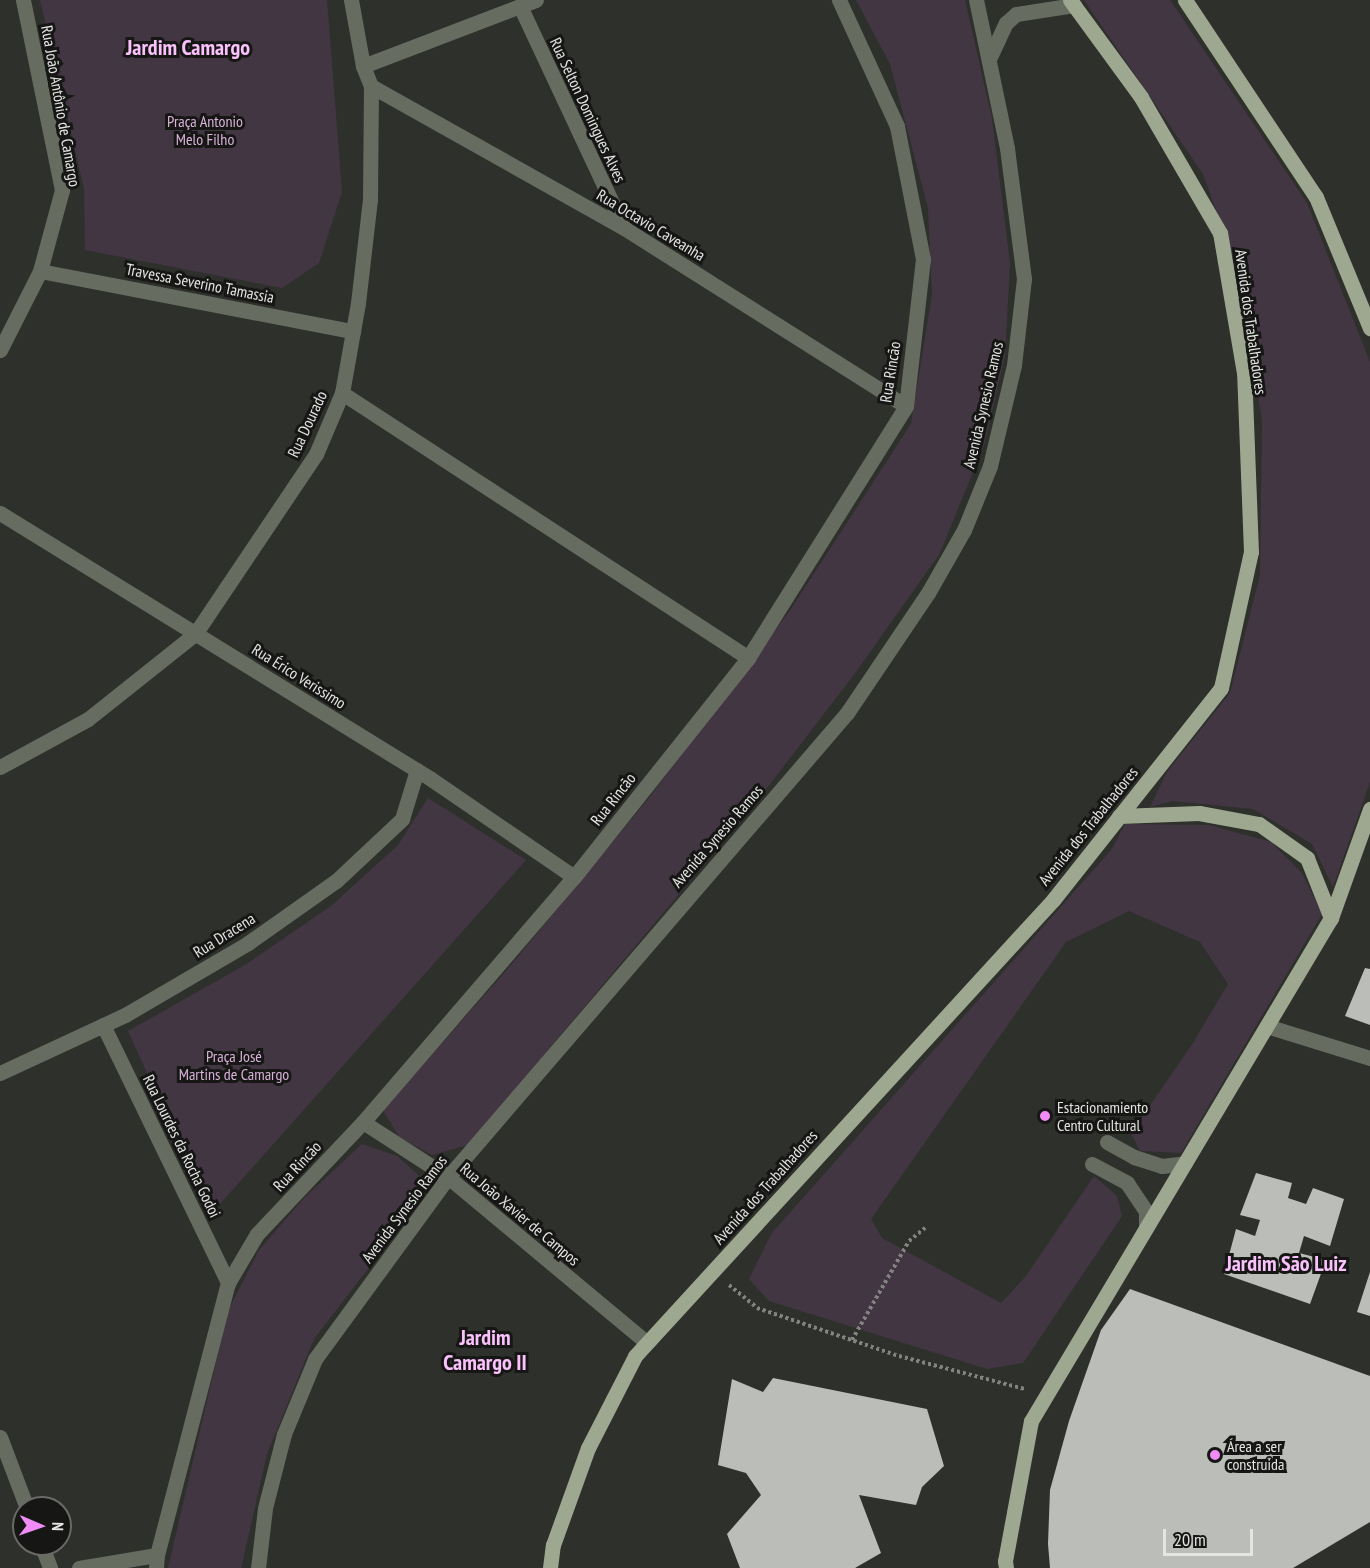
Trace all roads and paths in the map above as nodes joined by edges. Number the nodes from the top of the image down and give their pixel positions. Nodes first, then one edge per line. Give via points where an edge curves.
1 (23, 0) edge
2 (351, 0) edge
3 (536, 0) edge
4 (839, 0) edge
5 (976, 0) edge
6 (1185, 0) edge
7 (1072, 2) edge
8 (520, 6) junction
9 (989, 59) junction
10 (363, 66) junction
11 (371, 86) junction
12 (624, 228) junction
13 (40, 271) junction
14 (1370, 328) edge
15 (353, 331) junction
16 (0, 350) edge
17 (342, 393) junction
18 (906, 406) junction
19 (0, 513) edge
20 (195, 634) junction
21 (748, 658) junction
22 (0, 767) edge
23 (417, 770) junction
24 (1370, 809) edge
25 (1119, 816) junction
26 (574, 877) junction
27 (1331, 918) junction
28 (103, 1025) junction
29 (1267, 1026) junction
30 (1370, 1058) edge
31 (0, 1073) edge
32 (363, 1122) junction
33 (1107, 1142) dead end
34 (1185, 1163) junction
35 (1092, 1164) dead end
36 (448, 1177) junction
37 (925, 1228) dead end
38 (1146, 1228) junction
39 (713, 1272) junction
40 (228, 1282) junction
41 (852, 1340) junction
42 (647, 1343) junction
43 (1046, 1396) junction
44 (0, 1437) edge
45 (22, 1496) edge
46 (156, 1562) edge
47 (79, 1568) edge
48 (258, 1568) edge
49 (550, 1568) edge
50 (1006, 1568) edge

1 - 13 street, Rua João Antônio de Camargo via 62,190
2 - 10 street, Rua Dourado
3 - 8 street
4 - 18 street, Rua Rincão via 897,126 923,259
5 - 9 street, Avenida Synesio Ramos
6 - 14 main road via 1316,197
7 - 9 street via 1016,14 1006,23
7 - 25 main road, Avenida dos Trabalhadores via 1141,97 1220,233 1244,373 1251,552 1221,688
8 - 10 street
8 - 12 street, Rua Selton Domingues Alves
9 - 36 street, Avenida Synesio Ramos via 1007,148 1024,279 1014,365 993,454 964,530 928,593 847,712
10 - 11 street, Rua Dourado
11 - 12 street, Rua Octavio Caveanha
11 - 15 street, Rua Dourado via 370,200
12 - 18 street, Rua Octavio Caveanha
13 - 15 street, Travessa Severino Tamassia
13 - 16 street, Rua João Antônio de Camargo
15 - 17 street, Rua Dourado
17 - 20 street, Rua Dourado via 316,454
17 - 21 street
18 - 21 street, Rua Rincão
19 - 20 street, Rua Érico Verissimo
20 - 22 street, Rua Dourado via 88,719
20 - 23 street, Rua Érico Verissimo
21 - 26 street, Rua Rincão
23 - 26 street, Rua Érico Verissimo
23 - 28 street, Rua Dracena via 402,819 336,881 248,944
24 - 27 main road
25 - 27 main road via 1199,813 1259,824 1307,858
25 - 39 main road, Avenida dos Trabalhadores via 1053,900
26 - 32 street, Rua Rincão
27 - 29 main road
28 - 31 street, Rua Dracena
28 - 40 street, Rua Lourdes da Rocha Godoi
29 - 30 street
29 - 34 main road
32 - 36 street, Rua João Xavier de Campos
32 - 40 street, Rua Rincão via 257,1234
33 - 34 street via 1162,1166
34 - 38 main road
35 - 38 street via 1127,1183 1146,1211
36 - 42 street, Rua João Xavier de Campos
36 - 48 street, Avenida Synesio Ramos via 315,1359 282,1444 265,1508
37 - 41 path via 909,1241
38 - 43 main road
39 - 41 path via 757,1308
39 - 42 main road, Avenida dos Trabalhadores
40 - 46 street, Rua Rincão
41 - 43 path
42 - 49 main road, Avenida dos Trabalhadores via 635,1356 588,1448 553,1545
43 - 50 main road via 1031,1421
44 - 45 street
46 - 47 street

